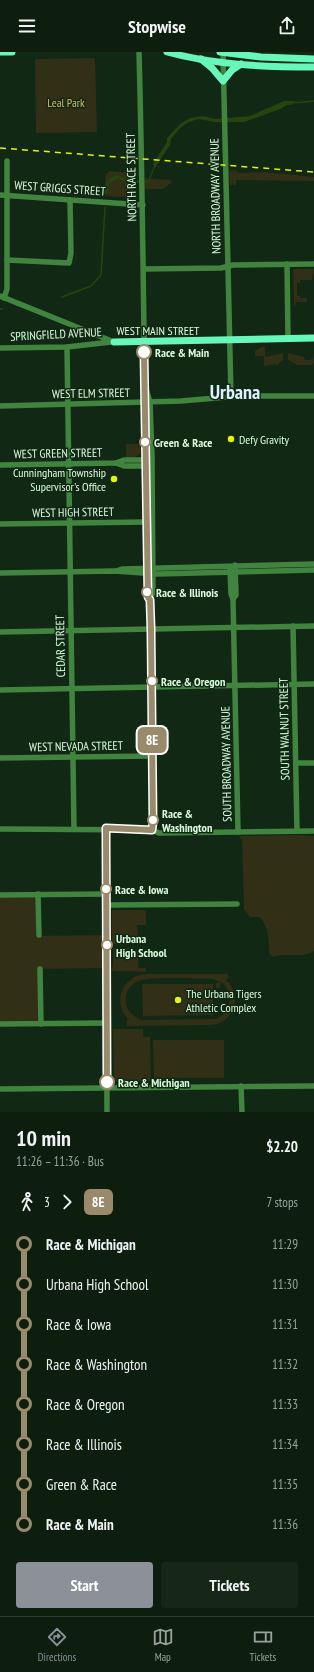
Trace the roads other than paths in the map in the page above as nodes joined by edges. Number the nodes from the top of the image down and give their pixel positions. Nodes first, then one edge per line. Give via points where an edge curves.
1 (0, 52) edge
2 (12, 52) edge
3 (139, 52) edge
4 (167, 52) edge
5 (220, 52) edge
6 (223, 52) edge
7 (239, 53) edge
8 (199, 58) junction
9 (314, 58) edge
10 (223, 62) junction
11 (241, 64) junction
12 (314, 67) edge
13 (223, 81) junction
14 (7, 161) dead end
15 (3, 196) edge
16 (70, 200) junction
17 (143, 205) junction
18 (7, 260) junction
19 (287, 264) junction
20 (314, 264) edge
21 (227, 267) junction
22 (144, 269) junction
23 (2, 297) edge
24 (88, 332) junction
25 (314, 338) edge
26 (288, 339) junction
27 (230, 340) junction
28 (144, 341) junction
29 (114, 342) junction
30 (90, 344) junction
31 (67, 347) junction
32 (0, 348) edge
33 (314, 396) edge
34 (231, 397) junction
35 (147, 402) junction
36 (68, 404) junction
37 (0, 406) edge
38 (69, 463) junction
39 (145, 463) junction
40 (152, 463) junction
41 (0, 465) edge
42 (146, 522) junction
43 (69, 523) junction
44 (0, 524) edge
45 (314, 564) edge
46 (232, 565) junction
47 (314, 570) edge
48 (150, 571) junction
49 (70, 572) junction
50 (233, 572) junction
51 (0, 573) edge
52 (294, 626) junction
53 (314, 626) edge
54 (234, 628) junction
55 (151, 629) junction
56 (71, 631) junction
57 (0, 632) edge
58 (294, 684) junction
59 (314, 684) edge
60 (236, 685) junction
61 (152, 687) junction
62 (72, 688) junction
63 (0, 690) edge
64 (152, 756) junction
65 (73, 757) junction
66 (0, 758) edge
67 (296, 763) junction
68 (314, 763) edge
69 (106, 828) junction
70 (0, 829) edge
71 (74, 829) junction
72 (152, 830) junction
73 (297, 831) junction
74 (314, 831) edge
75 (238, 832) junction
76 (38, 894) junction
77 (106, 894) junction
78 (0, 895) edge
79 (237, 904) dead end
80 (107, 905) junction
81 (39, 936) dead end
82 (40, 968) dead end
83 (107, 1023) junction
84 (0, 1024) edge
85 (41, 1024) junction
86 (241, 1086) junction
87 (314, 1086) edge
88 (107, 1088) junction
89 (0, 1089) edge
90 (107, 1112) edge
91 (242, 1112) edge

1 - 2 main road
3 - 17 street, NORTH RACE STREET
4 - 8 main road
5 - 6 main road
6 - 7 main road
6 - 10 street, NORTH BROADWAY AVENUE
7 - 9 main road via 277,58
8 - 10 main road
8 - 13 main road
10 - 11 main road
10 - 13 street, NORTH BROADWAY AVENUE
11 - 12 main road via 282,68
11 - 13 main road
13 - 21 street, NORTH BROADWAY AVENUE
14 - 15 street
15 - 16 street, WEST GRIGGS STREET
15 - 18 street
16 - 17 street, WEST GRIGGS STREET
16 - 18 street via 69,263
17 - 22 street, NORTH RACE STREET
18 - 23 street via 7,292
19 - 20 street
19 - 21 street
19 - 26 street
21 - 22 street
21 - 27 street, NORTH BROADWAY AVENUE
22 - 28 street, NORTH RACE STREET
23 - 24 street, WEST MAIN STREET
24 - 29 street, WEST MAIN STREET
24 - 30 street
25 - 26 main road, WEST MAIN STREET
26 - 27 main road, WEST MAIN STREET
27 - 28 main road, WEST MAIN STREET
27 - 34 street
28 - 29 main road, WEST MAIN STREET
28 - 35 street, NORTH RACE STREET
29 - 30 street, SPRINGFIELD AVENUE
30 - 31 street, SPRINGFIELD AVENUE
31 - 32 street, SPRINGFIELD AVENUE
31 - 36 street, CEDAR STREET
33 - 34 street, WEST ELM STREET
34 - 35 street, WEST ELM STREET
35 - 36 street, WEST ELM STREET
35 - 39 street
35 - 40 street
36 - 37 street, WEST ELM STREET
36 - 38 street, CEDAR STREET
38 - 39 street, WEST GREEN STREET via 116,463 124,466
38 - 41 street, WEST GREEN STREET
38 - 43 street, CEDAR STREET
39 - 40 street, WEST GREEN STREET
39 - 42 street
40 - 48 street
42 - 43 street, WEST HIGH STREET
42 - 48 street
43 - 44 street, WEST HIGH STREET
43 - 49 street, CEDAR STREET
45 - 46 street
46 - 48 street
46 - 50 street, SOUTH BROADWAY AVENUE
47 - 50 street
48 - 49 street via 122,569
48 - 50 street
48 - 55 street via 148,597
49 - 51 street
49 - 56 street, CEDAR STREET
50 - 54 street, SOUTH BROADWAY AVENUE via 231,594
52 - 53 street
52 - 54 street
52 - 58 street, SOUTH WALNUT STREET
54 - 55 street
54 - 60 street, SOUTH BROADWAY AVENUE
55 - 56 street
55 - 61 street
56 - 57 street
56 - 62 street, CEDAR STREET
58 - 59 street
58 - 60 street
58 - 67 street, SOUTH WALNUT STREET
60 - 61 street
60 - 75 street, SOUTH BROADWAY AVENUE
61 - 62 street
61 - 64 street
62 - 63 street
62 - 65 street, CEDAR STREET
64 - 65 street, WEST NEVADA STREET
64 - 72 street
65 - 66 street, WEST NEVADA STREET
65 - 71 street, CEDAR STREET
67 - 68 street
67 - 73 street, SOUTH WALNUT STREET
69 - 71 street
69 - 72 street
69 - 77 street
70 - 71 street
72 - 75 street
73 - 74 street
73 - 75 street
76 - 77 street
76 - 78 street
76 - 81 street
77 - 80 street
79 - 80 street
80 - 83 street
82 - 85 street
83 - 85 street
83 - 88 street
84 - 85 street
86 - 87 street
86 - 88 street
86 - 91 street
88 - 89 street
88 - 90 street

